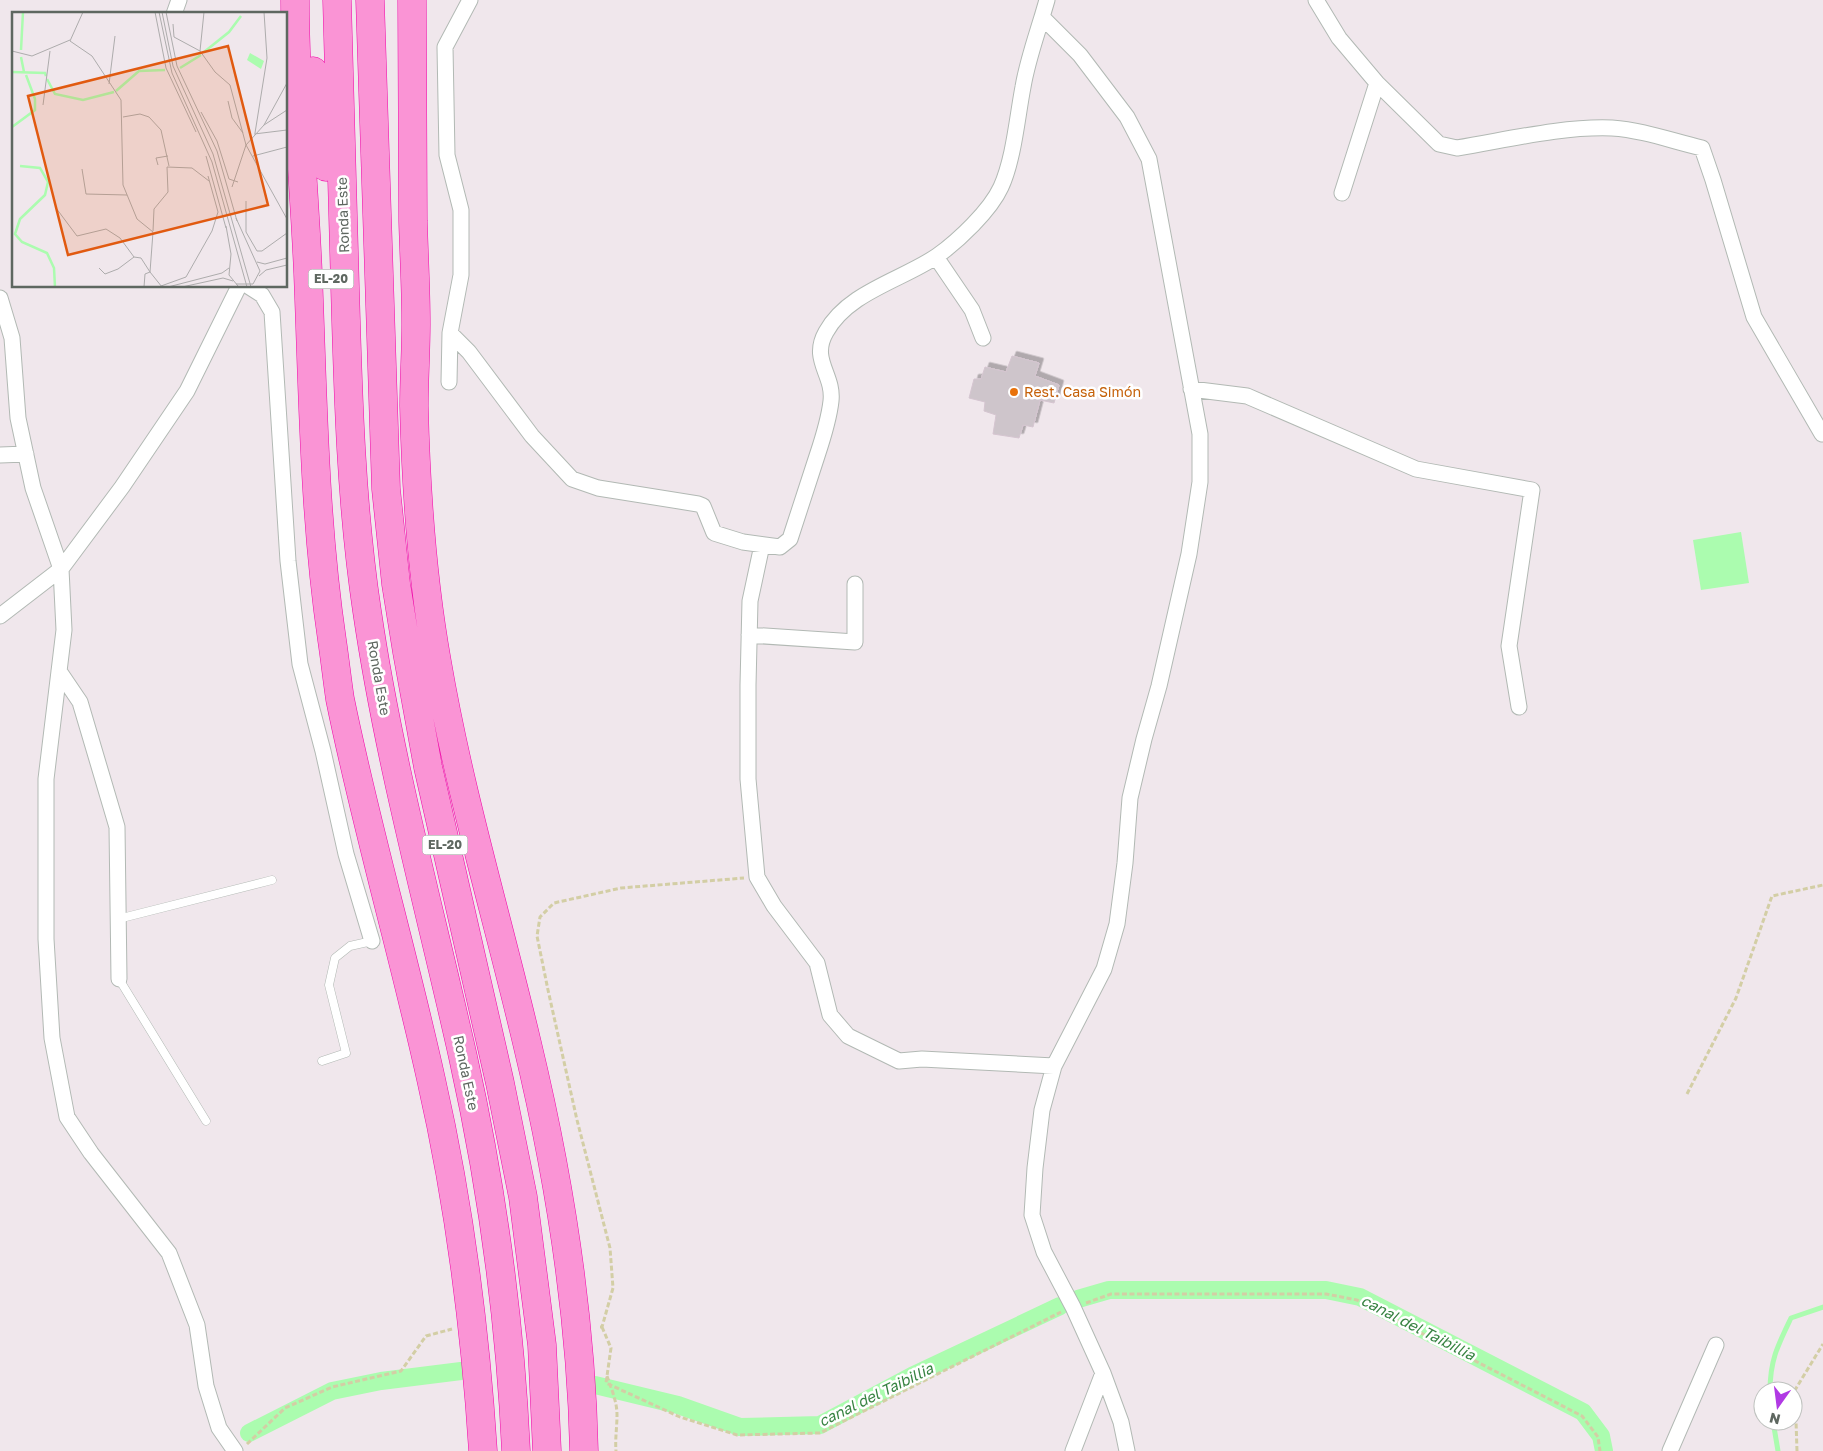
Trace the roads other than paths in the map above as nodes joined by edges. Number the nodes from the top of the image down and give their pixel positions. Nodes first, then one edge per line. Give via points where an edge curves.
1 (179, 0) edge
2 (295, 0) edge
3 (303, 0) edge
4 (338, 0) edge
5 (370, 0) edge
6 (400, 0) edge
7 (412, 0) edge
8 (470, 0) edge
9 (1047, 0) edge
10 (1316, 0) edge
11 (175, 12) edge
12 (1042, 17) junction
13 (1376, 83) junction
14 (1342, 193) dead end
15 (936, 257) junction
16 (238, 288) edge
17 (251, 288) edge
18 (0, 298) edge
19 (450, 333) junction
20 (983, 338) dead end
21 (381, 341) junction
22 (449, 382) dead end
23 (1191, 389) junction
24 (1822, 434) edge
25 (26, 454) junction
26 (0, 455) edge
27 (762, 544) junction
28 (361, 557) junction
29 (61, 569) junction
30 (855, 584) dead end
31 (0, 616) edge
32 (749, 635) junction
33 (59, 671) junction
34 (1519, 707) dead end
35 (272, 880) dead end
36 (118, 919) junction
37 (372, 941) joint
38 (119, 979) joint
39 (322, 1061) dead end
40 (1054, 1066) junction
41 (206, 1121) dead end
42 (1716, 1345) dead end
43 (1104, 1373) junction
44 (241, 1448) edge
45 (483, 1451) edge
46 (516, 1451) edge
47 (547, 1451) edge
48 (584, 1451) edge
49 (1073, 1451) edge
50 (1127, 1451) edge
51 (1670, 1451) edge

1 - 11 street
2 - 45 highway via 314,444 323,578 340,696 450,1168 465,1260
3 - 28 highway, EL-20 via 325,151 339,452
4 - 28 highway, Ronda Este / EL-20 via 347,352
5 - 21 highway, EL-20
6 - 21 highway, EL-20 via 389,198 390,280
7 - 48 highway via 414,404 427,594 437,664 453,739 528,1046 552,1164 572,1283 583,1398
8 - 19 street via 445,47 447,156 461,210 461,275
9 - 12 street
10 - 13 street via 1339,38
12 - 15 street via 1001,187 960,238
12 - 23 street via 1080,55 1127,117 1149,159
13 - 14 street
13 - 24 street via 1439,144 1457,148 1568,130 1612,128 1638,131 1702,148 1754,317
15 - 20 street via 972,310
15 - 27 street via 880,286 843,310 826,332 820,348 832,400 825,430 790,539 780,547
16 - 29 street via 187,392
17 - 37 street via 262,295 272,312 288,561 300,664 346,854
18 - 25 street via 12,338 18,418
19 - 22 street
19 - 27 street via 469,352 532,436 572,479 598,488 698,504 703,506 714,533 742,542
21 - 47 highway, EL-20 via 386,489 396,584 430,776 498,1073 522,1197 542,1345
23 - 34 street via 1247,396 1416,469 1532,490 1509,646
23 - 40 street via 1200,434 1200,482 1189,554 1130,798 1117,924 1104,969
25 - 26 street
25 - 29 street via 33,488
27 - 32 street via 750,601
28 - 46 highway, Ronda Este / EL-20 via 385,716 484,1163 510,1345
29 - 31 street
29 - 33 street via 64,630
30 - 32 street via 855,642
32 - 40 street via 748,778 757,877 774,906 817,962 830,1015 848,1036 899,1061 922,1059
33 - 36 street via 80,702 117,827
33 - 44 street via 46,779 46,940 52,1038 67,1117 169,1253 197,1325 206,1386 219,1428
35 - 36 lane
36 - 38 street
37 - 39 lane via 350,946 335,958 329,984 346,1053
38 - 41 lane
40 - 43 street via 1042,1110 1032,1215 1044,1252
42 - 51 street
43 - 49 street
43 - 50 street

